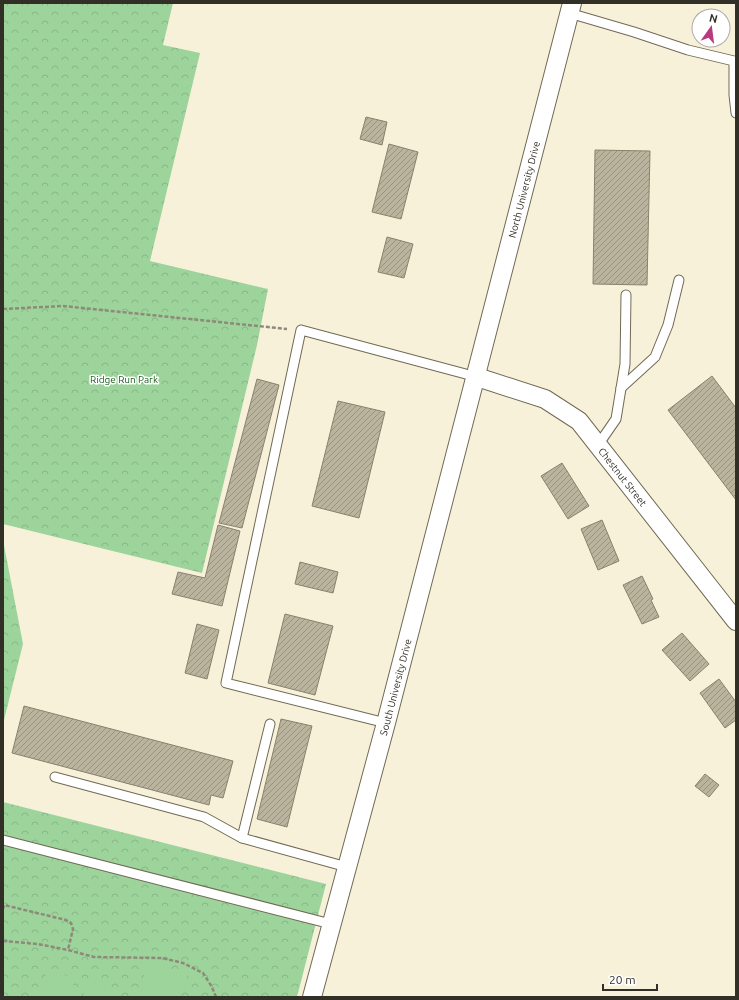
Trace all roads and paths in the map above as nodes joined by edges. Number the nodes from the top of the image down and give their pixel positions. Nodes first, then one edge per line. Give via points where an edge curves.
1 (571, 8) edge
2 (736, 112) edge
3 (679, 280) dead end
4 (626, 295) dead end
5 (3, 309) edge
6 (301, 330) junction
7 (476, 377) junction
8 (621, 388) junction
9 (598, 445) junction
10 (736, 621) edge
11 (386, 723) junction
12 (270, 724) dead end
13 (55, 777) dead end
14 (242, 838) junction
15 (3, 840) edge
16 (347, 867) junction
17 (3, 909) edge
18 (332, 924) junction
19 (3, 941) edge
20 (68, 950) junction
21 (216, 997) edge
22 (312, 997) edge

1 - 2 lane via 688,50 734,61
1 - 7 street, North University Drive
3 - 8 lane via 668,325 655,357
4 - 8 lane via 625,364
5 - 6 path via 63,306
6 - 7 lane
6 - 11 lane via 226,683
7 - 9 street, Chestnut Street via 545,399 580,421
7 - 11 street, South University Drive
8 - 9 lane via 616,419
9 - 10 street, Chestnut Street
11 - 16 street, South University Drive
12 - 14 lane
13 - 14 lane via 204,817
14 - 16 lane
15 - 18 lane
16 - 18 street, South University Drive
17 - 20 path via 4,904 71,923 73,929
18 - 22 street, South University Drive
19 - 20 path
20 - 21 path via 94,958 162,958 183,963 203,973

